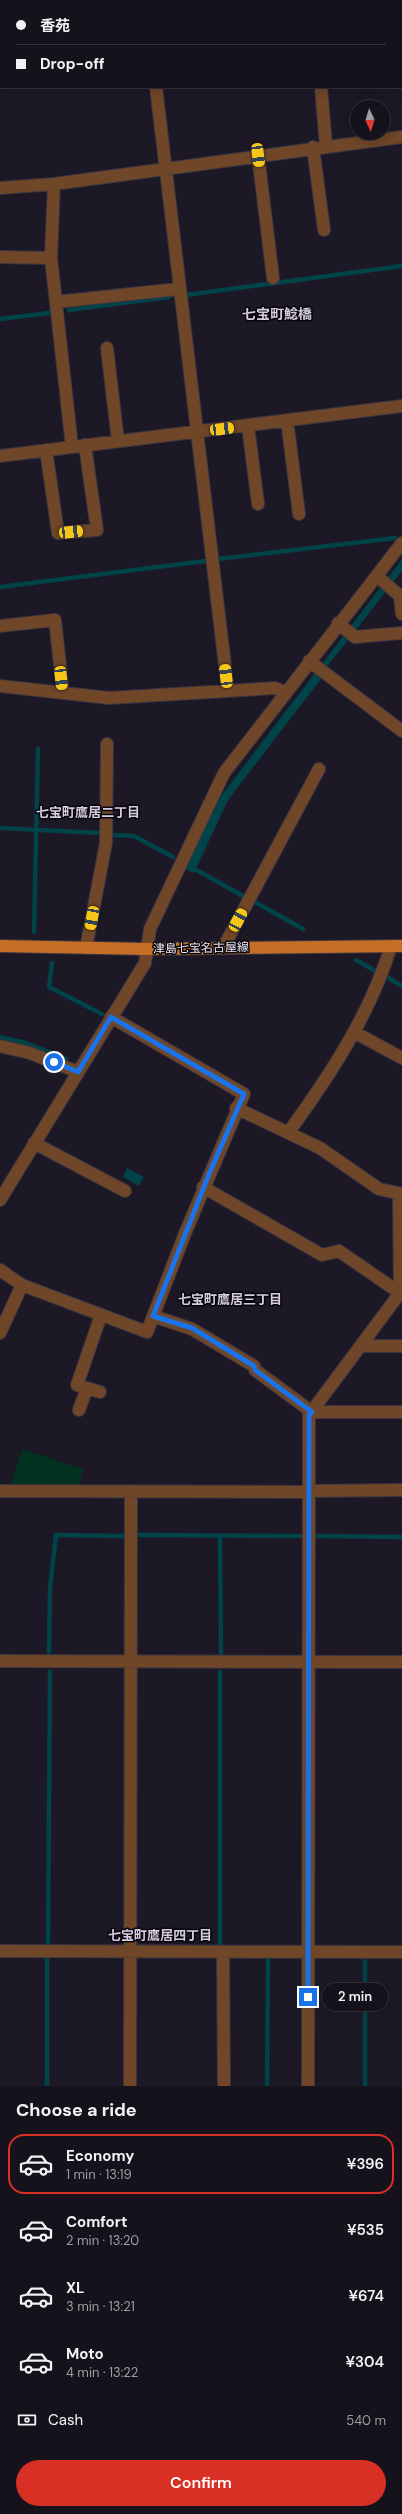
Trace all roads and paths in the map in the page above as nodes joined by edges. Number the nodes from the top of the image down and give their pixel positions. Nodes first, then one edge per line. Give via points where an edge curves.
1 (156, 88) edge
2 (321, 88) edge
3 (402, 137) edge
4 (326, 146) junction
5 (313, 147) junction
6 (258, 155) junction
7 (164, 168) junction
8 (54, 184) junction
9 (0, 188) edge
10 (324, 230) dead end
11 (0, 257) edge
12 (51, 258) junction
13 (273, 278) dead end
14 (178, 289) junction
15 (56, 302) junction
16 (107, 348) dead end
17 (402, 406) edge
18 (287, 420) junction
19 (248, 426) junction
20 (197, 432) junction
21 (118, 441) junction
22 (85, 445) junction
23 (72, 447) junction
24 (46, 450) junction
25 (0, 456) edge
26 (258, 504) dead end
27 (298, 514) dead end
28 (402, 543) edge
29 (380, 578) junction
30 (402, 614) edge
31 (0, 626) edge
32 (341, 626) junction
33 (402, 633) edge
34 (312, 663) junction
35 (0, 686) edge
36 (228, 691) junction
37 (63, 692) junction
38 (285, 692) junction
39 (402, 731) edge
40 (107, 744) dead end
41 (319, 770) dead end
42 (0, 946) edge
43 (397, 946) edge
44 (86, 948) junction
45 (147, 948) junction
46 (223, 948) junction
47 (111, 1017) junction
48 (354, 1032) junction
49 (0, 1046) edge
50 (402, 1058) edge
51 (78, 1072) junction
52 (236, 1108) junction
53 (288, 1133) junction
54 (34, 1143) junction
55 (203, 1187) junction
56 (125, 1191) dead end
57 (401, 1194) edge
58 (0, 1200) edge
59 (0, 1270) edge
60 (22, 1285) junction
61 (400, 1293) junction
62 (101, 1315) junction
63 (153, 1316) junction
64 (0, 1333) edge
65 (361, 1346) junction
66 (402, 1346) edge
67 (87, 1388) junction
68 (100, 1392) dead end
69 (79, 1410) dead end
70 (312, 1412) junction
71 (402, 1412) edge
72 (402, 1490) edge
73 (0, 1491) edge
74 (131, 1491) junction
75 (309, 1491) junction
76 (0, 1661) edge
77 (133, 1661) junction
78 (309, 1662) junction
79 (402, 1662) edge
80 (0, 1951) edge
81 (131, 1951) junction
82 (223, 1952) junction
83 (308, 1952) junction
84 (402, 1952) edge
85 (130, 2086) edge
86 (224, 2086) edge
87 (308, 2086) edge

1 - 7 street
2 - 4 street
3 - 4 street
4 - 5 street
5 - 6 street
5 - 10 street
6 - 7 street
6 - 13 street
7 - 8 street
7 - 14 street
8 - 9 street
8 - 12 street
11 - 12 street
12 - 15 street
14 - 15 street
14 - 20 street
15 - 23 street
16 - 21 street
17 - 18 street
18 - 19 street
18 - 27 street
19 - 20 street
19 - 26 street
20 - 21 street
20 - 36 street
21 - 22 street
22 - 23 street
22 - 24 street via 97,530 58,533
23 - 24 street
24 - 25 street
28 - 29 street
29 - 30 street via 400,596
29 - 32 street
31 - 37 street via 55,620
32 - 33 street via 355,637
32 - 34 street
34 - 38 street
34 - 39 street
35 - 37 street
36 - 37 street via 109,698
36 - 38 street via 275,688
38 - 45 street via 224,773 150,928
40 - 44 street via 106,843
41 - 46 street
42 - 44 main road, 津島七宝名古屋線
43 - 46 main road, 津島七宝名古屋線
43 - 48 street
44 - 45 main road, 津島七宝名古屋線
45 - 46 main road, 津島七宝名古屋線
45 - 47 street via 146,963
47 - 51 street
47 - 52 street via 244,1094
48 - 50 street
48 - 53 street via 326,1081
49 - 51 street via 30,1053
51 - 54 street
52 - 53 street
52 - 55 street
53 - 57 street via 320,1148 379,1188
54 - 56 street
54 - 58 street
55 - 61 street via 322,1255 339,1251
55 - 63 street
57 - 61 street
59 - 60 street
60 - 62 street
60 - 64 street
61 - 65 street
62 - 63 street via 147,1332
62 - 67 street via 77,1385
63 - 70 street via 192,1328 254,1366 255,1370
65 - 66 street
65 - 70 street
67 - 68 street
67 - 69 street
70 - 71 street
70 - 75 street via 309,1415
72 - 75 street
73 - 74 street
74 - 75 street
74 - 77 street
75 - 78 street
76 - 77 street
77 - 78 street
77 - 81 street
78 - 79 street
78 - 83 street
80 - 81 street
81 - 82 street
81 - 85 street
82 - 83 street
82 - 86 street
83 - 84 street
83 - 87 street

